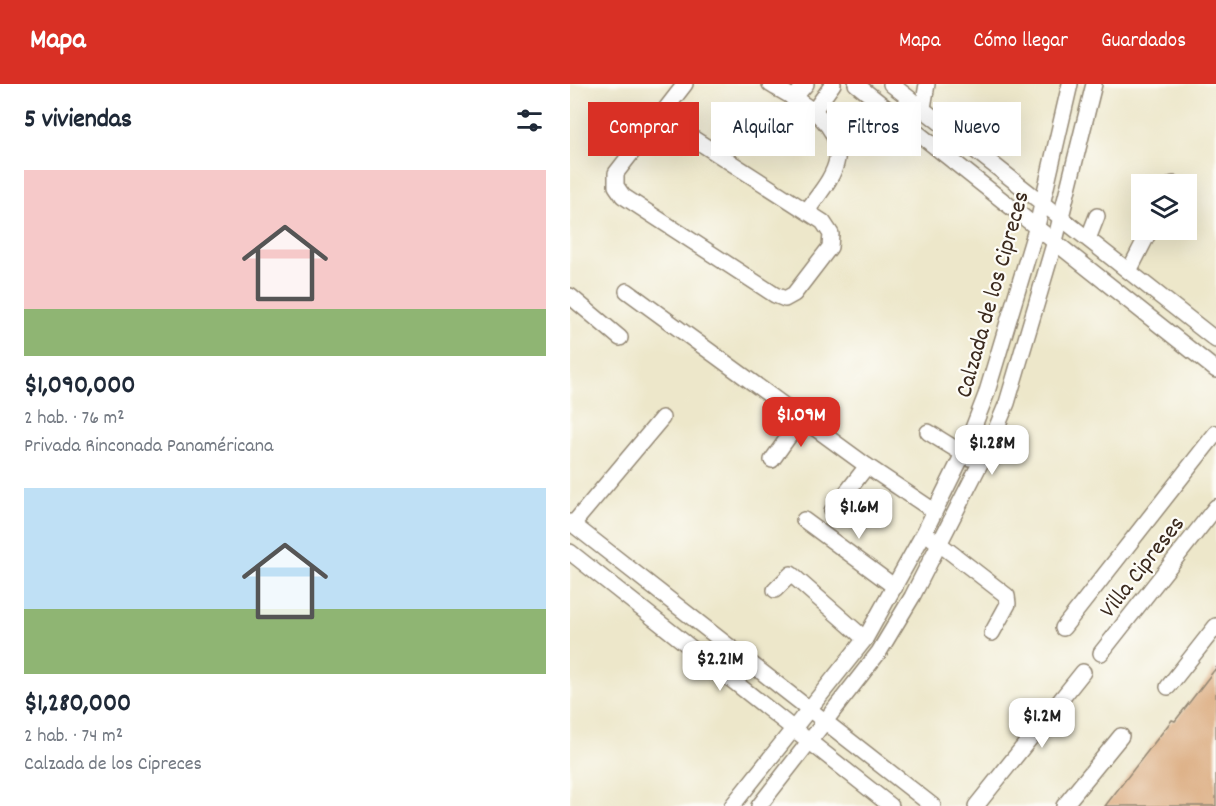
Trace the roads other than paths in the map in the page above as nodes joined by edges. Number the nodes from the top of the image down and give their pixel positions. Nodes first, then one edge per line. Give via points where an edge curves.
1 (685, 84) edge
2 (770, 84) edge
3 (806, 84) edge
4 (833, 84) edge
5 (856, 84) edge
6 (892, 84) edge
7 (927, 84) edge
8 (1070, 84) edge
9 (1094, 84) edge
10 (793, 99) junction
11 (671, 102) edge
12 (798, 102) edge
13 (923, 108) junction
14 (815, 109) edge
15 (815, 114) edge
16 (699, 142) edge
17 (629, 156) edge
18 (1042, 202) junction
19 (807, 211) junction
20 (1097, 216) dead end
21 (1061, 218) junction
22 (1037, 226) junction
23 (1088, 239) junction
24 (1145, 240) edge
25 (1055, 241) junction
26 (1129, 271) junction
27 (627, 291) dead end
28 (570, 296) edge
29 (620, 338) dead end
30 (1216, 340) edge
31 (1216, 370) edge
32 (662, 418) dead end
33 (802, 418) junction
34 (928, 432) dead end
35 (1216, 433) edge
36 (963, 454) junction
37 (772, 460) dead end
38 (980, 464) junction
39 (867, 466) junction
40 (1216, 507) edge
41 (832, 511) dead end
42 (934, 511) junction
43 (804, 520) dead end
44 (571, 523) edge
45 (924, 533) junction
46 (588, 536) junction
47 (940, 543) junction
48 (573, 554) edge
49 (895, 587) junction
50 (775, 590) dead end
51 (1216, 627) edge
52 (1063, 628) dead end
53 (992, 633) dead end
54 (865, 639) junction
55 (1101, 653) dead end
56 (1083, 672) dead end
57 (1168, 687) dead end
58 (809, 709) junction
59 (825, 722) junction
60 (794, 729) junction
61 (1121, 736) dead end
62 (810, 742) junction
63 (732, 806) edge
64 (759, 806) edge
65 (891, 806) edge
66 (933, 806) edge
67 (976, 806) edge
68 (1064, 806) edge

1 - 11 street
2 - 10 street
3 - 10 street
4 - 14 street
5 - 22 street
6 - 13 street
7 - 13 street
8 - 18 street, Calzada de los Cipreces
9 - 21 street, Calzada de los Cipreces
10 - 12 street
13 - 18 street
15 - 19 street via 829,125 837,159 828,181
16 - 19 street
17 - 19 street via 616,173 616,186 623,195 784,299 794,294 830,247 831,234 823,222
18 - 21 street
18 - 22 street, Calzada de los Cipreces
20 - 23 street
21 - 23 street
21 - 25 street, Calzada de los Cipreces
22 - 25 street
22 - 36 street, Calzada de los Cipreces via 986,395
23 - 26 street
24 - 26 street
25 - 31 street
25 - 38 street, Calzada de los Cipreces via 1006,403
26 - 30 street
27 - 33 street
28 - 29 street
32 - 44 street
33 - 37 street
33 - 39 street
34 - 36 street
35 - 52 street
36 - 38 street
36 - 42 street, Calzada de los Cipreces
38 - 47 street, Calzada de los Cipreces
39 - 41 street
39 - 42 street
40 - 55 street, Villa Cipreses
42 - 45 street, Calzada de los Cipreces
43 - 49 street
44 - 46 street
45 - 47 street
45 - 49 street, Calzada de los Cipreces
46 - 48 street
46 - 58 street
47 - 53 street via 1007,596 1008,604
47 - 59 street, Calzada de los Cipreces via 879,652
48 - 60 street
49 - 54 street, Calzada de los Cipreces
50 - 54 street via 791,574
51 - 57 street
54 - 58 street, Calzada de los Cipreces
56 - 67 street
58 - 59 street
58 - 60 street, Calzada de los Cipreces
59 - 62 street, Calzada de los Cipreces
59 - 66 street
60 - 62 street
60 - 63 street, Calzada de los Cipreces
61 - 68 street
62 - 64 street, Calzada de los Cipreces
62 - 65 street

